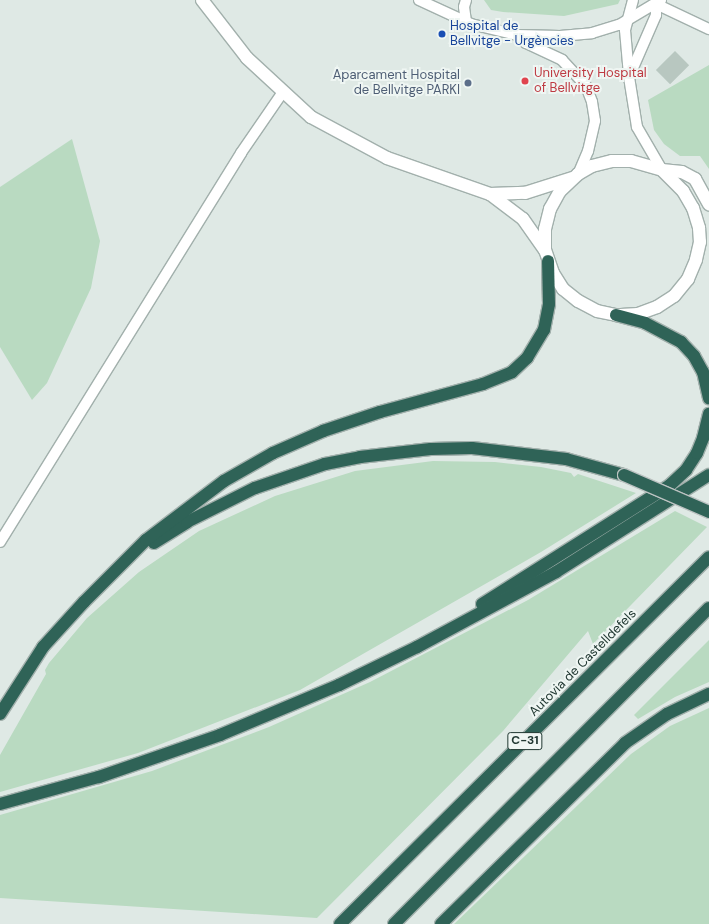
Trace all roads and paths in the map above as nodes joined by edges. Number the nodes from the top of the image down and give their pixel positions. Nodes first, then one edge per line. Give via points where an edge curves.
1 (202, 0) edge
2 (420, 0) edge
3 (466, 0) edge
4 (633, 0) edge
5 (658, 2) edge
6 (628, 19) junction
7 (466, 22) junction
8 (709, 29) edge
9 (517, 35) junction
10 (630, 77) junction
11 (283, 92) junction
12 (662, 170) junction
13 (575, 176) junction
14 (490, 194) junction
15 (709, 204) edge
16 (700, 242) junction
17 (709, 251) edge
18 (547, 255) junction
19 (616, 315) junction
20 (709, 398) edge
21 (709, 414) edge
22 (709, 475) edge
23 (709, 512) edge
24 (0, 542) edge
25 (709, 557) edge
26 (119, 568) junction
27 (709, 608) edge
28 (417, 647) junction
29 (704, 696) edge
30 (0, 714) edge
31 (0, 804) edge
32 (340, 924) edge
33 (394, 924) edge
34 (441, 924) edge

1 - 11 street via 247,58
2 - 7 lane
3 - 7 lane
4 - 6 lane
5 - 6 lane
5 - 8 lane
5 - 10 lane via 656,15
6 - 9 lane via 619,25 592,33 560,36
6 - 10 lane via 625,30
7 - 9 lane
9 - 13 lane via 526,43 562,60 574,70 586,86 595,121 588,151
10 - 12 lane via 637,127
11 - 14 street via 311,117 387,158
11 - 24 lane via 241,153
12 - 13 street via 631,161 612,161 592,166
12 - 15 street via 682,172 694,179
12 - 16 street via 683,190 693,208
13 - 14 street via 525,193
13 - 18 street via 560,191 550,209 545,229
14 - 18 street via 523,220
16 - 17 street
16 - 19 street via 688,279 674,296 657,307 638,314
18 - 19 street via 563,289 596,311
18 - 26 highway via 549,304 544,330 531,353 512,372 483,384 351,421 273,453 224,481 178,514 146,540
19 - 20 highway via 645,323 681,342 694,356 702,372
21 - 28 highway via 696,453 686,470 670,485 552,558
22 - 28 highway via 556,572
23 - 26 highway, bridge via 624,475 566,459 472,448 431,449 360,456 290,475 223,503 160,538
25 - 32 highway, Autovia de Castelldefels / C-31
26 - 30 highway via 43,647
27 - 33 highway, C-31
28 - 31 highway via 339,685 220,735 99,777
29 - 34 highway via 667,714 626,743

